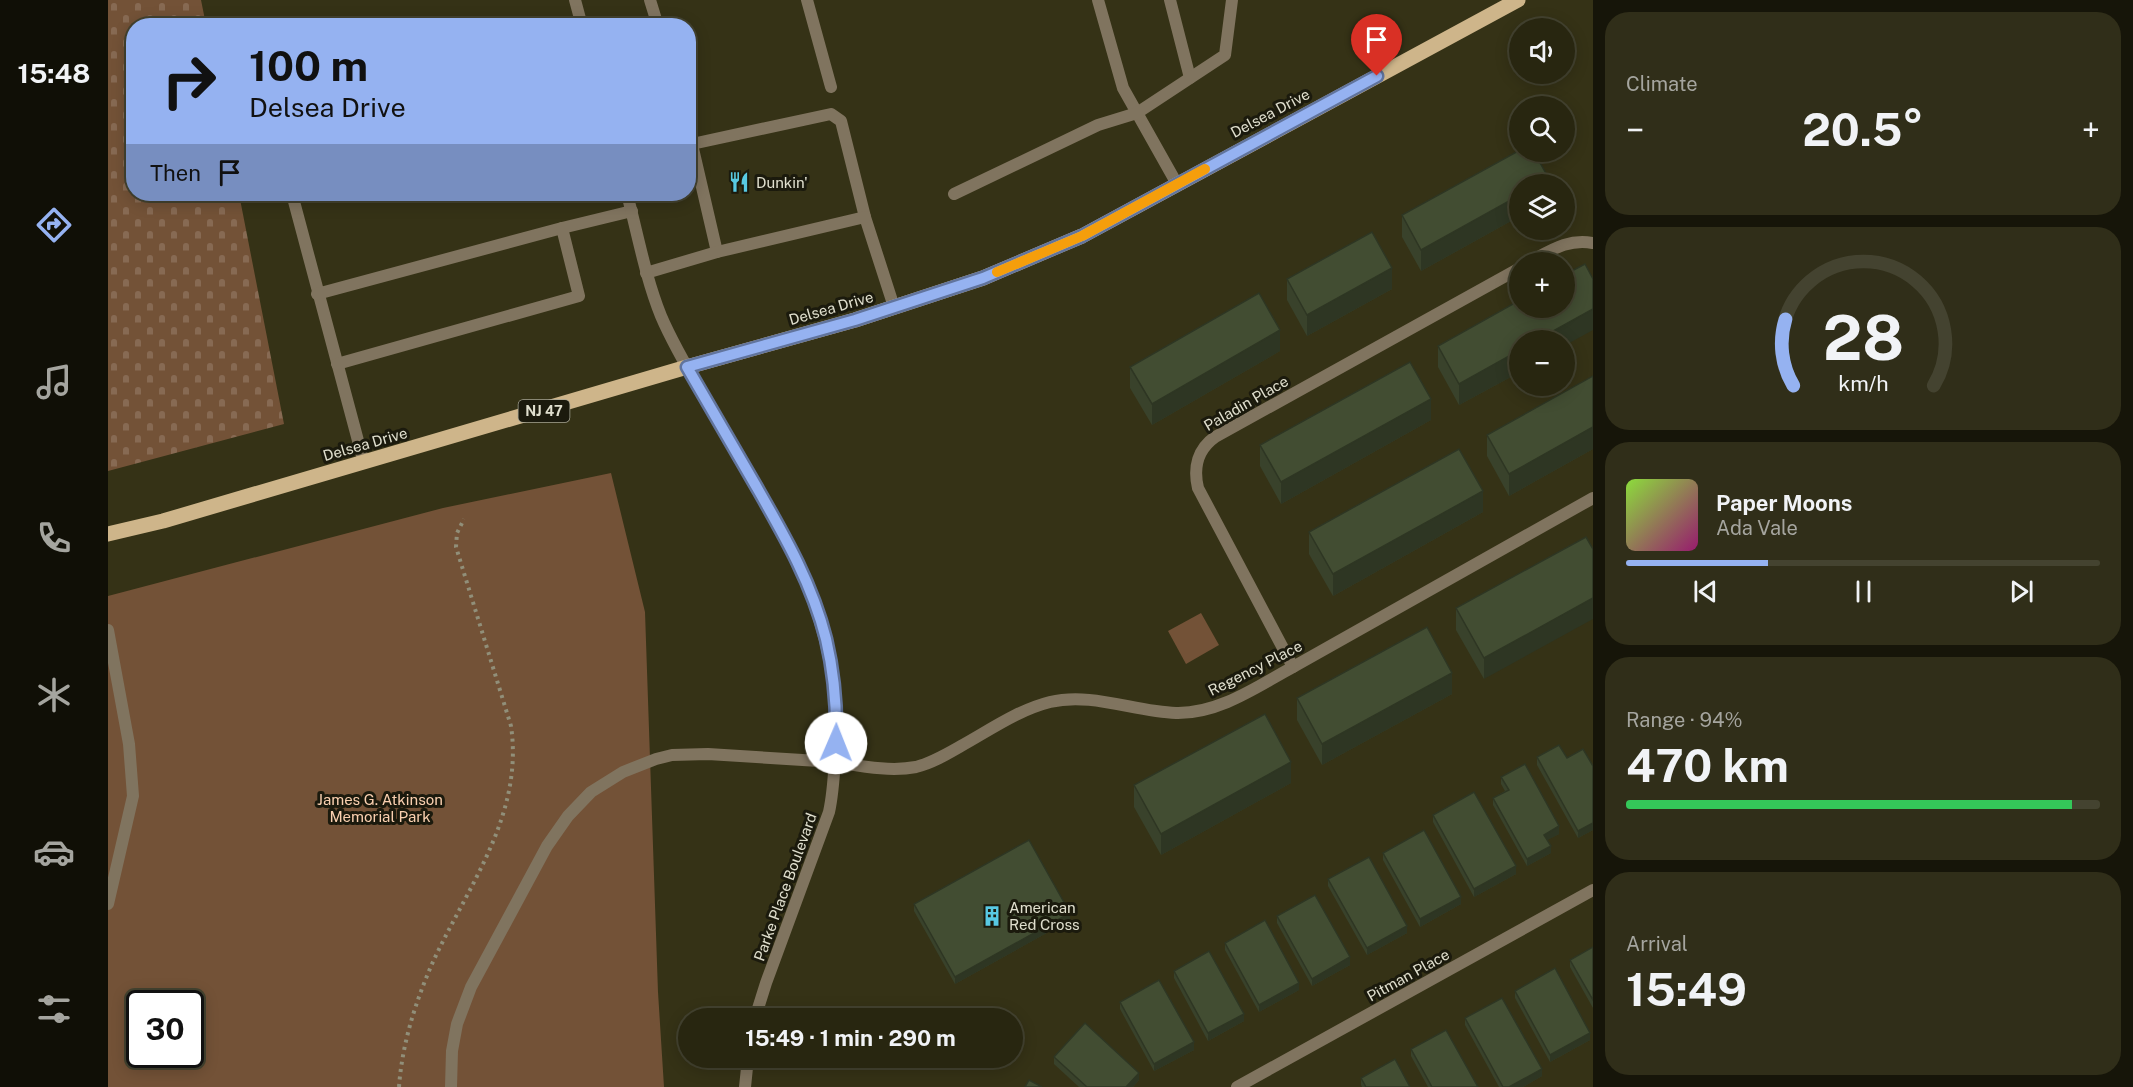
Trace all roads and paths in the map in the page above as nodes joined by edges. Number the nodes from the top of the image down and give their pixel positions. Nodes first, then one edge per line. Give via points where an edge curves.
1 (575, 0) edge
2 (650, 0) edge
3 (807, 0) edge
4 (1098, 0) edge
5 (1170, 0) edge
6 (1232, 0) edge
7 (1518, 0) edge
8 (580, 18) edge
9 (656, 18) edge
10 (1190, 78) junction
11 (831, 87) dead end
12 (1137, 113) junction
13 (696, 143) edge
14 (696, 161) edge
15 (1177, 184) junction
16 (954, 194) dead end
17 (294, 201) edge
18 (629, 201) edge
19 (632, 211) junction
20 (865, 217) junction
21 (562, 228) junction
22 (1593, 243) edge
23 (717, 252) junction
24 (1548, 252) edge
25 (646, 273) junction
26 (1509, 274) edge
27 (318, 294) junction
28 (894, 308) junction
29 (337, 364) junction
30 (687, 367) junction
31 (364, 463) junction
32 (1593, 498) edge
33 (464, 519) dead end
34 (108, 534) edge
35 (108, 630) edge
36 (1293, 667) junction
37 (835, 762) junction
38 (1593, 890) edge
39 (108, 904) edge
40 (758, 1008) edge
41 (747, 1068) edge
42 (399, 1087) edge
43 (451, 1087) edge
44 (745, 1087) edge
45 (1237, 1087) edge

1 - 8 street
2 - 9 street
3 - 11 street
4 - 12 street via 1123,88
5 - 10 street
6 - 10 street via 1225,55
7 - 15 main road, Delsea Drive / NJ 47
10 - 12 street
12 - 15 street
12 - 16 street via 1098,125
13 - 20 street via 831,114 841,121
14 - 23 street
15 - 28 main road, Delsea Drive / NJ 47 via 1082,236 983,278
17 - 27 street
18 - 19 street, Parke Place Boulevard
19 - 21 street
19 - 25 street, Parke Place Boulevard
20 - 23 street
20 - 28 street
21 - 27 street
21 - 29 street via 579,296
22 - 24 street via 1568,242
23 - 25 street
25 - 30 street, Parke Place Boulevard
26 - 36 street, Paladin Place via 1215,437 1203,448 1196,470 1198,488
27 - 29 street
28 - 30 main road, Delsea Drive / NJ 47
29 - 31 street
30 - 31 main road, Delsea Drive / NJ 47
30 - 37 street, Parke Place Boulevard via 782,532 813,599 833,677 837,711
31 - 34 main road, Delsea Drive / NJ 47
32 - 36 street, Regency Place
33 - 42 path via 456,547 511,726 513,764 497,835 432,964 414,1010
35 - 39 street via 129,744 133,796
36 - 37 street, Regency Place via 1207,709 1178,713 1065,699 1013,717 917,766 904,769
37 - 40 street, Parke Place Boulevard via 826,824
37 - 43 street, Regency Place via 708,753 672,755 623,772 591,792 547,846 471,987 457,1024
38 - 45 street, Pitman Place
41 - 44 street

